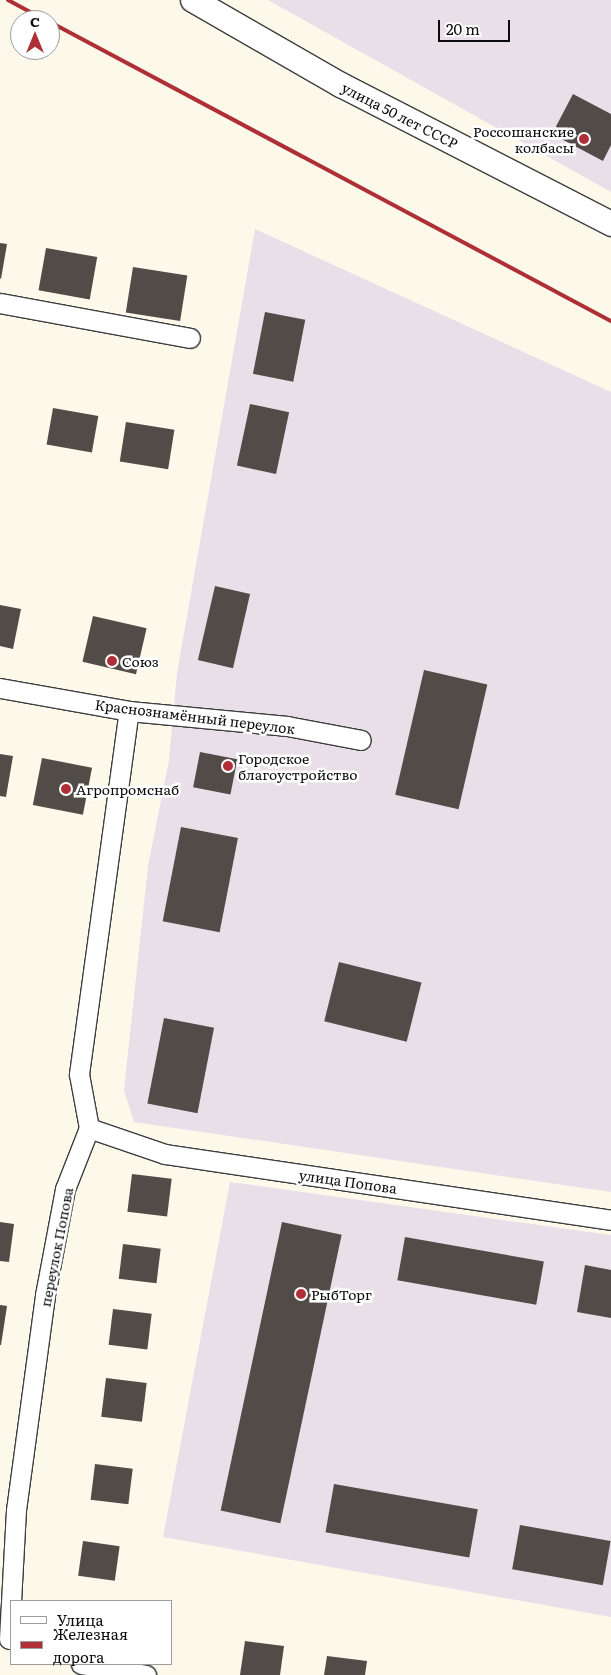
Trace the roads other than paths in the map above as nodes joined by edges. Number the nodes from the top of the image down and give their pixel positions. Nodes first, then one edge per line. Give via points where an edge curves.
1 (193, 0) edge
2 (611, 224) edge
3 (0, 303) edge
4 (190, 338) dead end
5 (0, 688) edge
6 (129, 711) junction
7 (360, 740) dead end
8 (89, 1128) junction
9 (611, 1220) edge
10 (7, 1639) edge
11 (87, 1665) edge
12 (146, 1675) edge

1 - 2 street, улица 50 лет СССР via 341,85
3 - 4 street
5 - 6 street, Краснознамённый переулок
6 - 7 street, Краснознамённый переулок via 286,726
6 - 8 street via 79,1074
8 - 9 street, улица Попова via 165,1154
8 - 10 street, переулок Попова via 65,1189 45,1295 16,1510
11 - 12 street

